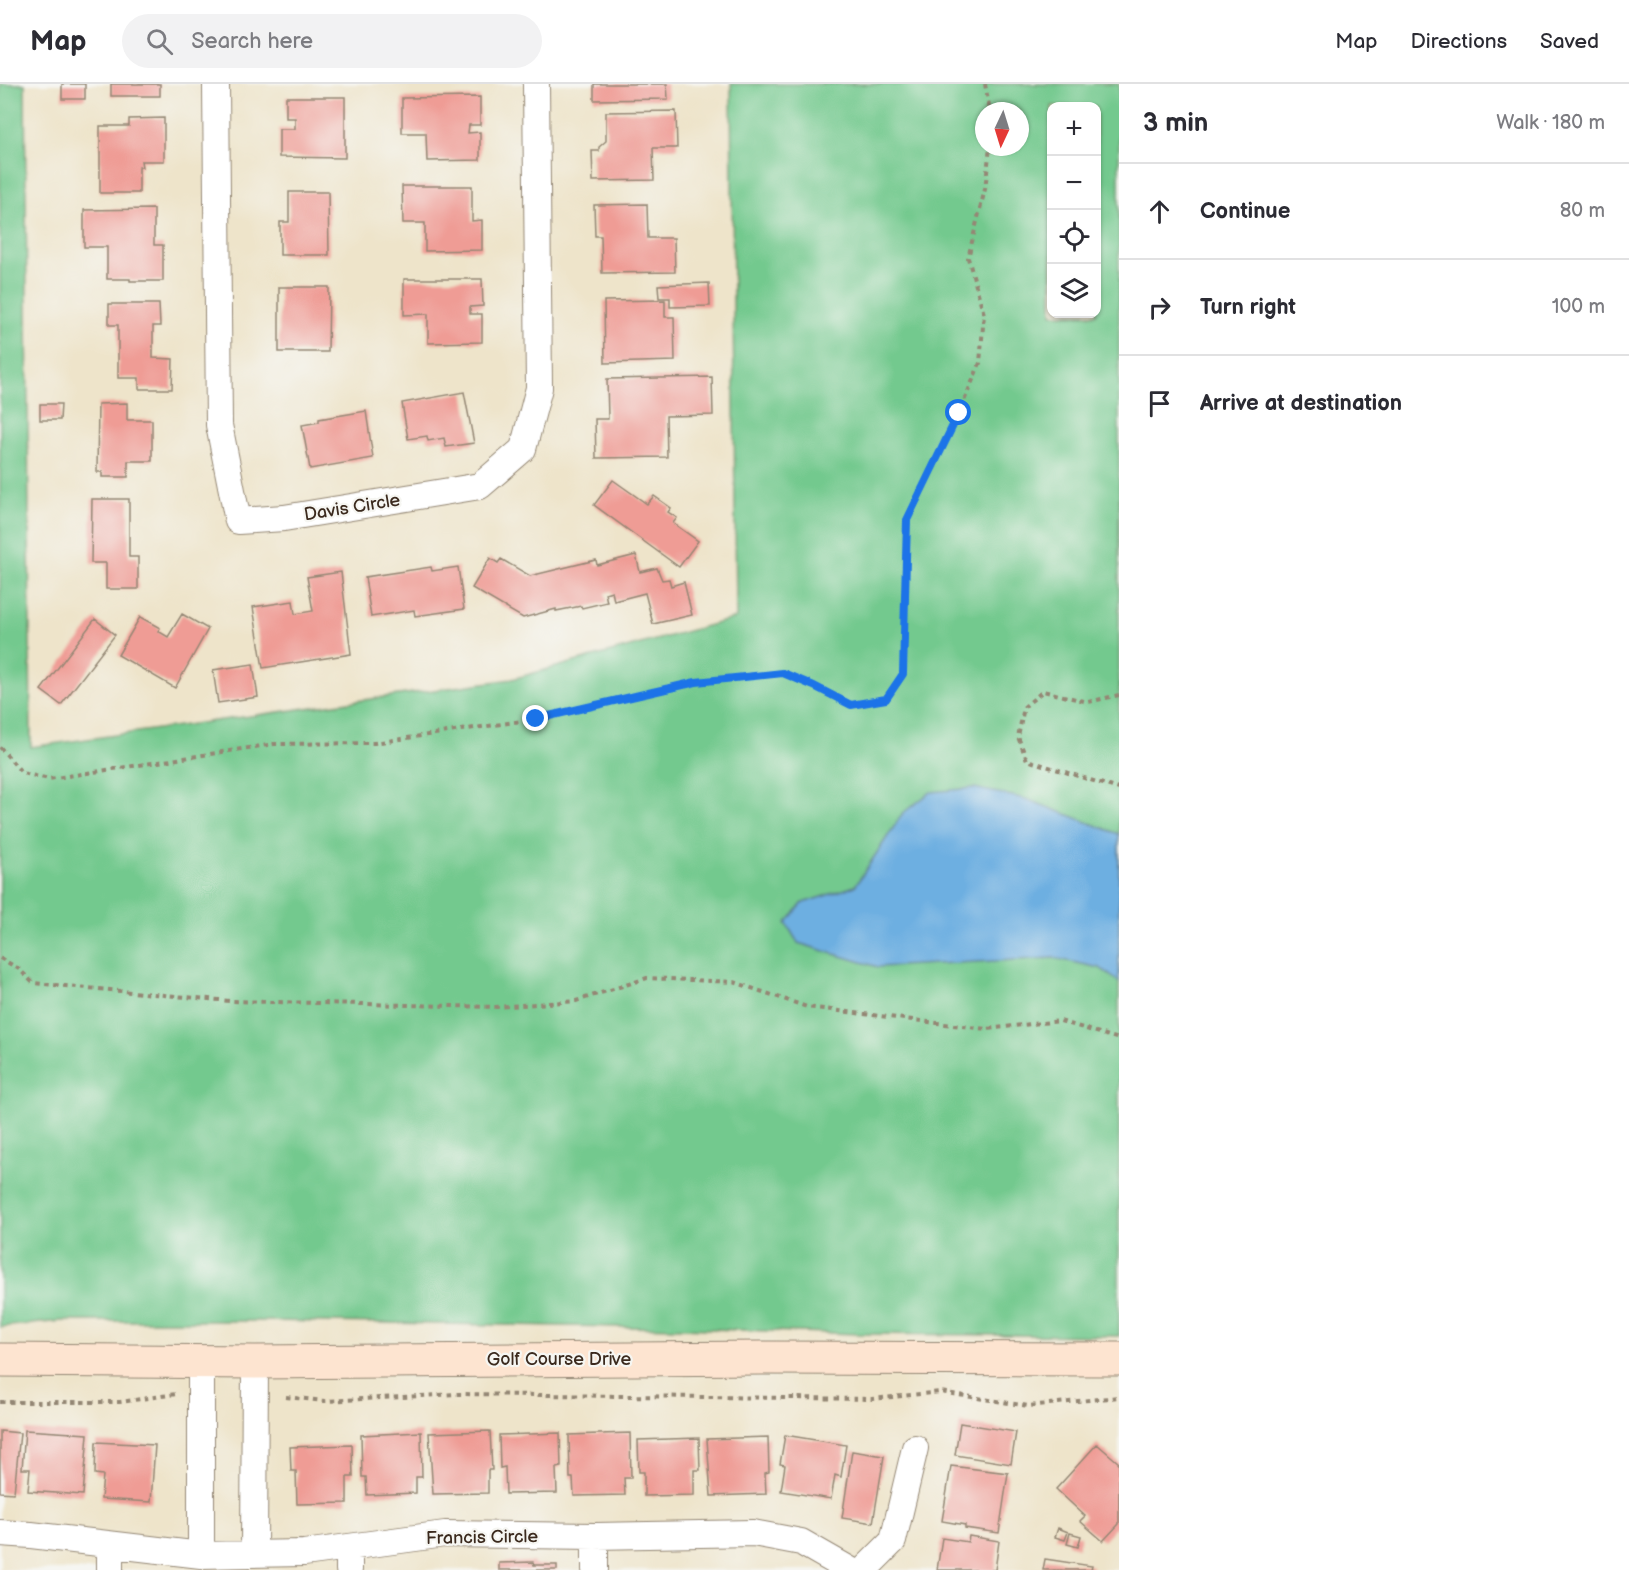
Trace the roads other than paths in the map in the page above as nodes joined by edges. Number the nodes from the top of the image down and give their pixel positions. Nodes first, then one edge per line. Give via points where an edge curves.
1 (216, 84) edge
2 (536, 84) edge
3 (1119, 1359) edge
4 (0, 1360) edge
5 (201, 1362) junction
6 (255, 1362) junction
7 (915, 1448) dead end
8 (0, 1533) edge
9 (595, 1536) junction
10 (110, 1545) junction
11 (254, 1554) junction
12 (201, 1555) junction
13 (349, 1559) edge
14 (110, 1570) edge
15 (595, 1570) edge
16 (850, 1570) edge
17 (864, 1570) edge

1 - 2 street, Davis Circle via 219,425 238,521 284,518 480,486 523,449 539,388
3 - 6 street, Golf Course Drive
4 - 5 street, Golf Course Drive
5 - 6 street, Golf Course Drive
5 - 12 street
6 - 11 street
7 - 17 street via 893,1541
8 - 10 street, Francis Circle
9 - 13 street, Francis Circle via 445,1534
9 - 15 street
9 - 16 street, Francis Circle via 753,1533 801,1542
10 - 12 street, Francis Circle
10 - 14 street
11 - 12 street, Francis Circle
11 - 13 street, Francis Circle via 304,1553

